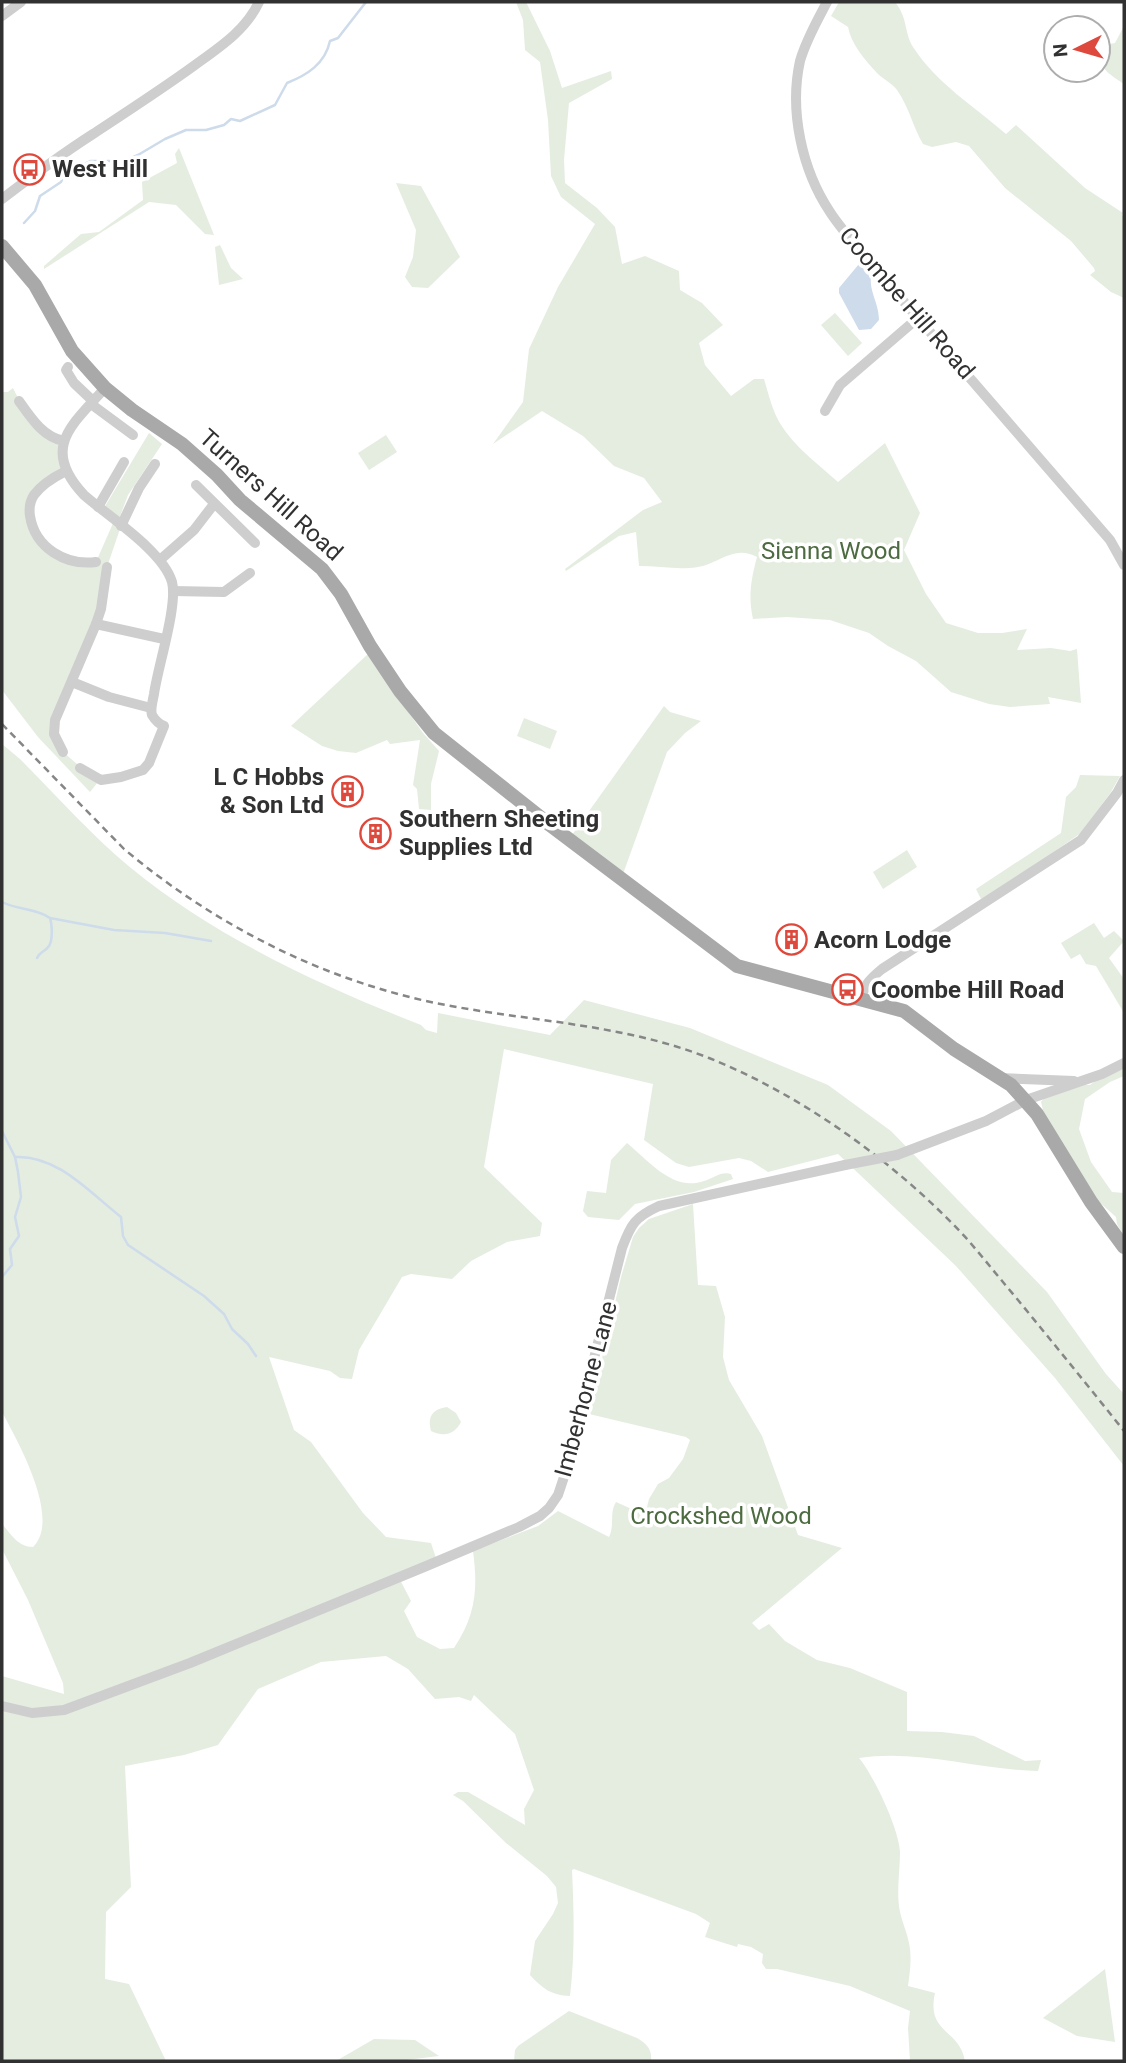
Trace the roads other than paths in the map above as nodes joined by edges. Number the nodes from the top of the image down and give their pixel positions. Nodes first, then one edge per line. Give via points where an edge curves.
1 (21, 2) edge
2 (259, 2) edge
3 (827, 2) edge
4 (2, 16) edge
5 (2, 199) edge
6 (2, 246) edge
7 (919, 317) junction
8 (68, 368) dead end
9 (105, 388) junction
10 (19, 401) dead end
11 (92, 402) junction
12 (825, 411) dead end
13 (133, 435) dead end
14 (64, 441) junction
15 (124, 462) dead end
16 (156, 464) dead end
17 (66, 471) junction
18 (196, 485) dead end
19 (214, 504) junction
20 (98, 507) junction
21 (121, 526) junction
22 (255, 543) dead end
23 (161, 559) junction
24 (92, 565) dead end
25 (1124, 565) edge
26 (107, 567) dead end
27 (250, 573) dead end
28 (173, 591) junction
29 (96, 624) junction
30 (164, 639) junction
31 (72, 682) junction
32 (151, 708) junction
33 (63, 752) dead end
34 (80, 768) dead end
35 (1124, 780) edge
36 (861, 998) junction
37 (1124, 1063) edge
38 (1000, 1078) junction
39 (1081, 1081) junction
40 (1026, 1100) junction
41 (1124, 1247) edge
42 (2, 1706) edge

1 - 4 street
2 - 5 street via 226,42
3 - 7 street, Coombe Hill Road via 800,61 796,93 803,154 829,210
6 - 9 main road, Turners Hill Road via 35,285 72,351
7 - 12 street via 840,385
7 - 25 street, Coombe Hill Road via 1105,533
8 - 11 street via 74,383
9 - 11 street
9 - 36 main road, Turners Hill Road via 181,444 322,569 400,691 434,733 495,783 737,966
10 - 14 street via 45,433
11 - 13 street
11 - 14 street
14 - 17 street
15 - 20 street
16 - 21 street
17 - 20 street
17 - 24 street via 34,495 29,508 35,535 59,555
18 - 19 street
19 - 22 street
19 - 23 street via 194,530
20 - 21 street
21 - 23 street
23 - 28 street
26 - 29 street
27 - 28 street via 224,592
28 - 30 street
29 - 30 street
29 - 31 street
30 - 32 street
31 - 32 street
31 - 33 street via 55,720 54,734
32 - 34 street via 164,726 143,770 101,780
35 - 36 street via 1082,839 882,969 870,978
36 - 38 main road, Turners Hill Road via 904,1011
37 - 39 street, Imberhorne Lane
38 - 39 street
38 - 40 main road, Turners Hill Road
39 - 40 street, Imberhorne Lane
40 - 41 main road, Turners Hill Road
40 - 42 street, Imberhorne Lane, bridge via 986,1121 897,1155 643,1213 622,1248 558,1495 540,1516 64,1710 32,1713

